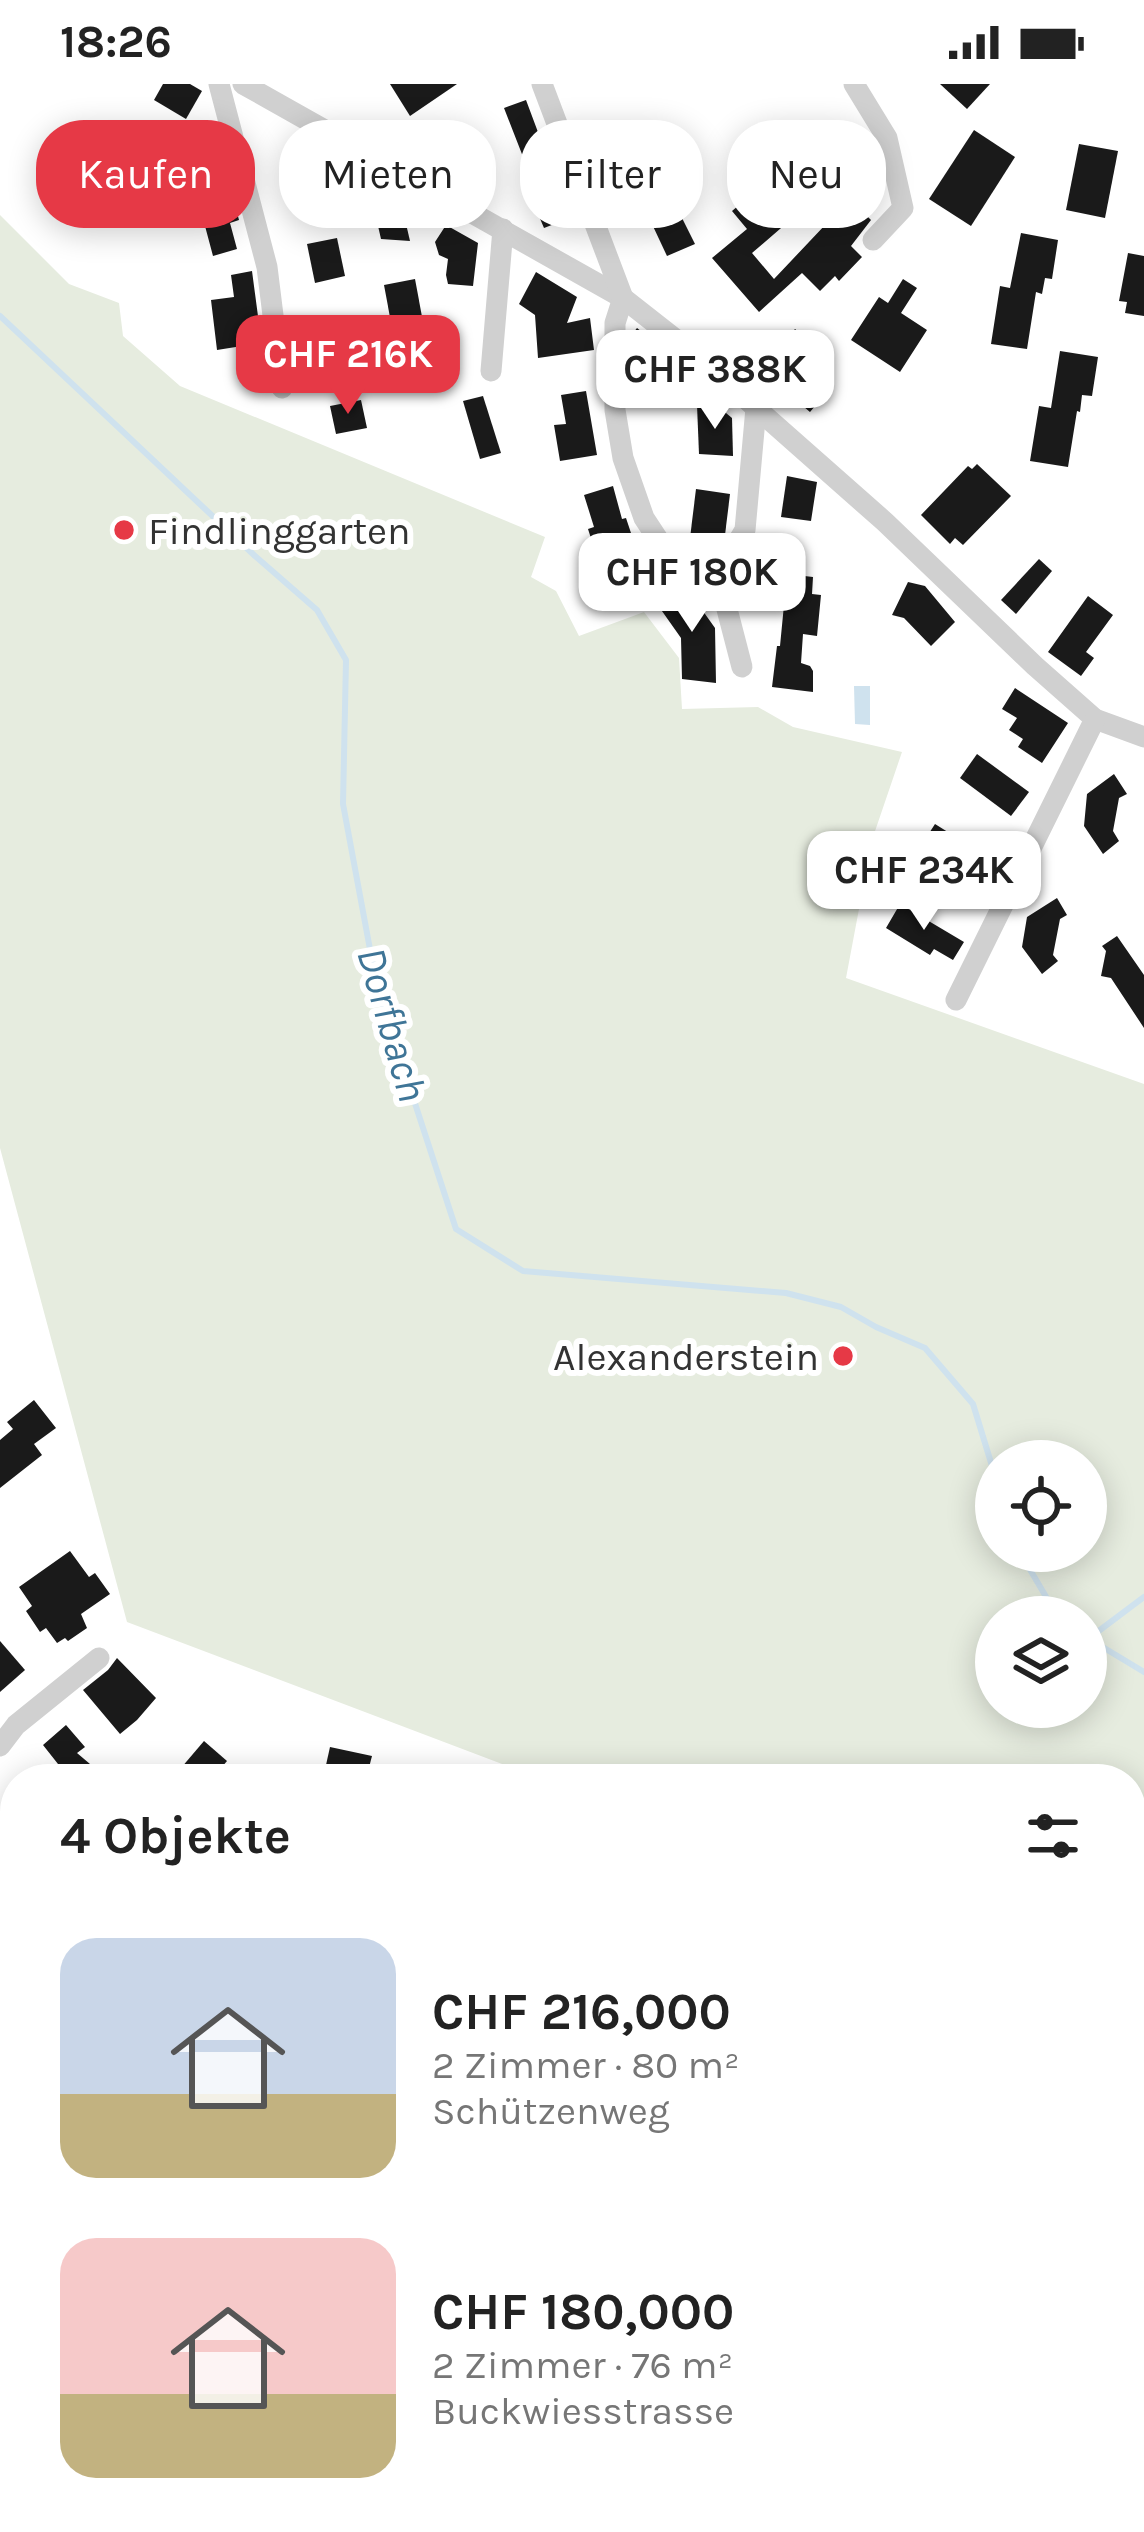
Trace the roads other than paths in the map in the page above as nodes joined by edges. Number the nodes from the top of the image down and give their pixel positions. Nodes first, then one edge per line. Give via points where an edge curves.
1 (219, 84) edge
2 (243, 84) edge
3 (542, 84) edge
4 (854, 84) edge
5 (502, 230) junction
6 (873, 240) dead end
7 (623, 298) junction
8 (491, 371) dead end
9 (282, 388) dead end
10 (756, 407) junction
11 (715, 563) junction
12 (742, 667) dead end
13 (1096, 719) junction
14 (1144, 737) edge
15 (956, 1000) dead end
16 (99, 1658) dead end
17 (0, 1746) edge

1 - 9 street via 267,267
2 - 5 street
3 - 7 street
4 - 6 street via 887,137 903,208
5 - 7 street
5 - 8 street
7 - 10 street
7 - 11 street via 615,322 623,458 667,554 691,567
10 - 11 street via 745,530
10 - 13 street
11 - 12 street
13 - 14 street
13 - 15 street
16 - 17 street

